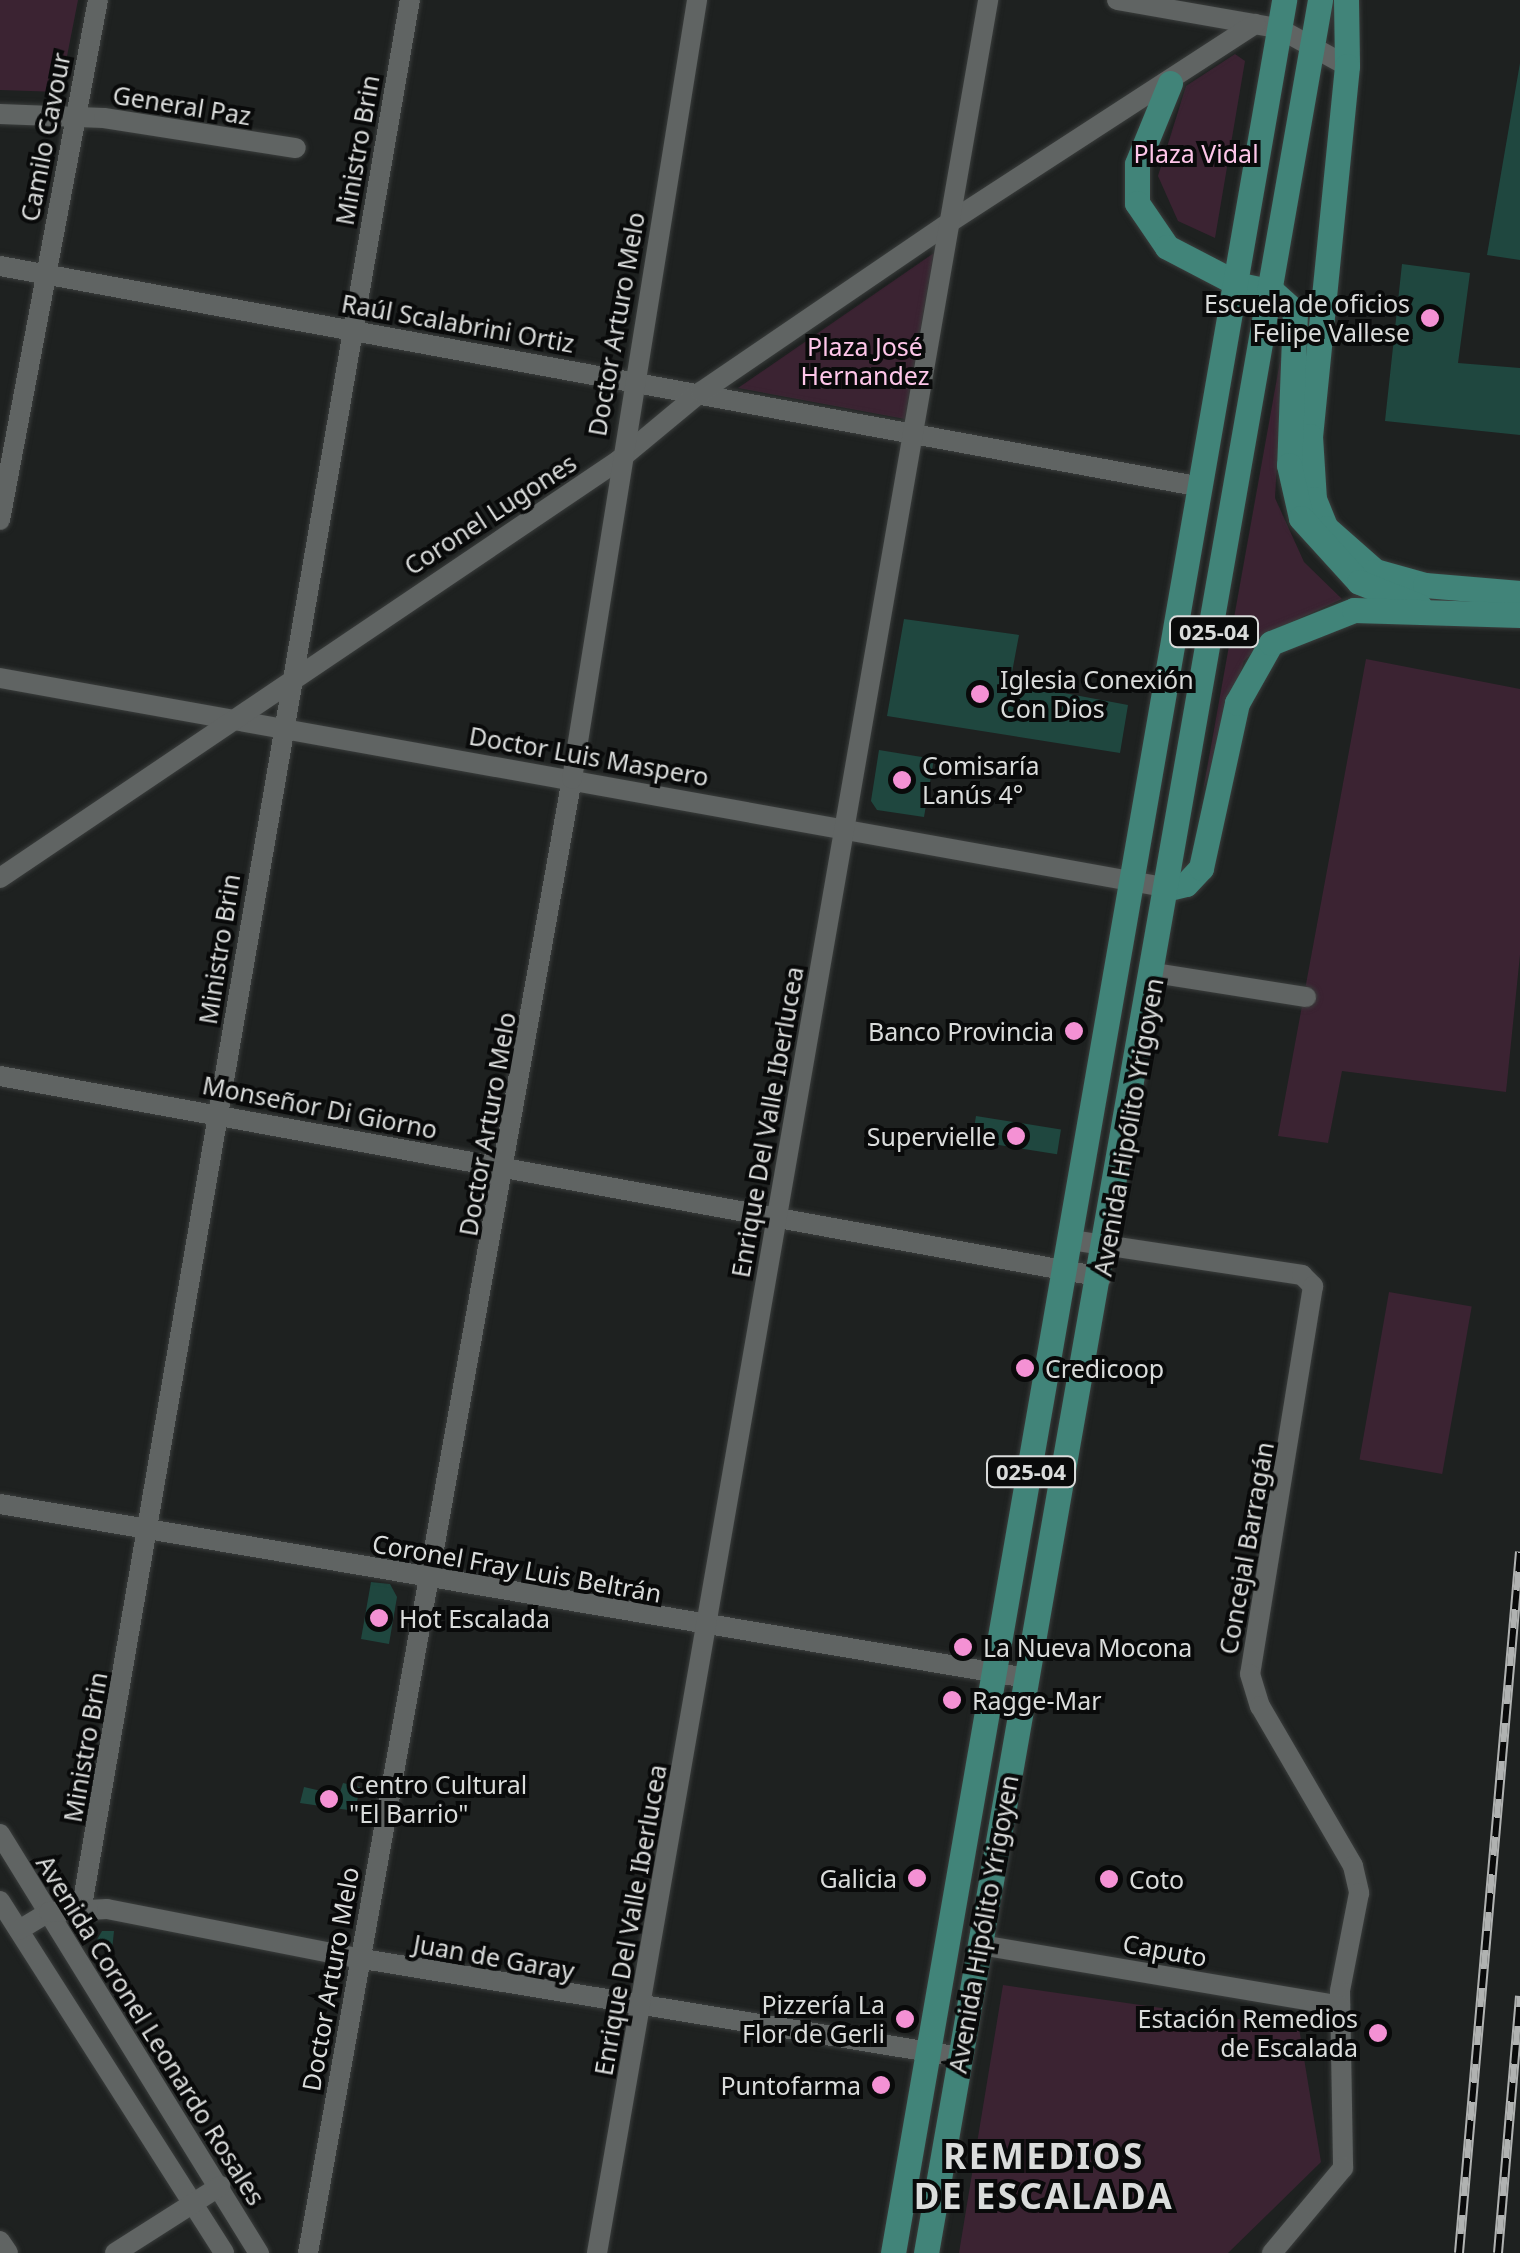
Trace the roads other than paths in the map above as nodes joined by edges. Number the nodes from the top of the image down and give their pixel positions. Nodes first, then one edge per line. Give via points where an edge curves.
1 (98, 0) edge
2 (410, 0) edge
3 (697, 0) edge
4 (988, 0) edge
5 (1117, 0) edge
6 (1284, 0) edge
7 (1320, 0) edge
8 (1346, 0) edge
9 (1266, 26) junction
10 (1312, 46) junction
11 (1347, 66) junction
12 (1170, 83) junction
13 (0, 114) edge
14 (73, 117) junction
15 (296, 148) dead end
16 (950, 222) junction
17 (1168, 248) junction
18 (0, 266) edge
19 (45, 274) junction
20 (1240, 285) junction
21 (1272, 292) junction
22 (1235, 314) junction
23 (350, 330) junction
24 (1309, 330) junction
25 (631, 380) junction
26 (702, 392) junction
27 (915, 430) junction
28 (618, 460) junction
29 (1202, 487) junction
30 (0, 520) edge
31 (1520, 593) edge
32 (1419, 606) junction
33 (1520, 615) edge
34 (288, 677) junction
35 (0, 678) edge
36 (226, 718) junction
37 (280, 727) junction
38 (572, 779) junction
39 (844, 827) junction
40 (0, 878) edge
41 (1132, 883) junction
42 (1169, 888) junction
43 (1154, 973) junction
44 (1306, 997) dead end
45 (0, 1076) edge
46 (219, 1112) junction
47 (505, 1168) junction
48 (776, 1219) junction
49 (1071, 1240) junction
50 (1107, 1247) junction
51 (1066, 1270) junction
52 (1102, 1277) junction
53 (0, 1504) edge
54 (148, 1529) junction
55 (432, 1578) junction
56 (707, 1626) junction
57 (994, 1673) junction
58 (1026, 1678) junction
59 (0, 1834) edge
60 (9, 1869) edge
61 (0, 1901) edge
62 (82, 1906) junction
63 (49, 1912) junction
64 (19, 1930) junction
65 (981, 1946) junction
66 (357, 1958) junction
67 (1340, 2006) junction
68 (641, 2008) junction
69 (928, 2052) junction
70 (960, 2057) junction
71 (220, 2186) junction
72 (194, 2204) junction
73 (0, 2241) edge
74 (8, 2253) edge
75 (115, 2253) edge
76 (224, 2253) edge
77 (259, 2253) edge
78 (308, 2253) edge
79 (597, 2253) edge
80 (893, 2253) edge
81 (926, 2253) edge
82 (1272, 2253) edge

1 - 14 street, Camilo Cavour
2 - 23 street, Ministro Brin
3 - 25 street, Doctor Arturo Melo
4 - 16 street, Enrique Del Valle Iberlucea
5 - 9 street
6 - 9 main road, Avenida Hipólito Yrigoyen / 025-04
7 - 10 main road, Avenida Hipólito Yrigoyen / 025-04
8 - 11 main road
9 - 10 street
9 - 12 street, Coronel Lugones
9 - 20 main road, Avenida Hipólito Yrigoyen / 025-04
10 - 11 street
10 - 21 main road, Avenida Hipólito Yrigoyen / 025-04
11 - 24 main road
12 - 16 street, Coronel Lugones
12 - 17 main road via 1134,186 1144,218
13 - 14 street, General Paz
14 - 15 street, General Paz
14 - 19 street, Camilo Cavour
16 - 26 street, Coronel Lugones
16 - 27 street, Enrique Del Valle Iberlucea
17 - 20 main road
17 - 22 main road
18 - 19 street, Raúl Scalabrini Ortiz
19 - 23 street, Raúl Scalabrini Ortiz
19 - 30 street, Camilo Cavour
20 - 21 main road
20 - 22 main road, Avenida Hipólito Yrigoyen / 025-04
21 - 24 main road
21 - 42 main road, Avenida Hipólito Yrigoyen / 025-04
22 - 29 main road, Avenida Hipólito Yrigoyen / 025-04
23 - 25 street, Raúl Scalabrini Ortiz
23 - 34 street, Ministro Brin
24 - 31 main road via 1309,469 1326,528 1349,554 1396,580
24 - 32 main road via 1288,435 1300,518 1358,582
25 - 26 street, Raúl Scalabrini Ortiz
25 - 28 street, Doctor Arturo Melo
26 - 27 street, Raúl Scalabrini Ortiz
26 - 28 street, Coronel Lugones
27 - 29 street, Raúl Scalabrini Ortiz
27 - 39 street, Enrique Del Valle Iberlucea
28 - 34 street, Coronel Lugones
28 - 38 street, Doctor Arturo Melo
29 - 41 main road, Avenida Hipólito Yrigoyen / 025-04
32 - 33 main road
32 - 42 main road via 1327,618 1289,632 1257,660 1237,703 1201,868 1186,884
34 - 36 street, Coronel Lugones
34 - 37 street, Ministro Brin
35 - 36 street, Doctor Luis Maspero
36 - 37 street, Doctor Luis Maspero
36 - 40 street, Coronel Lugones
37 - 38 street, Doctor Luis Maspero
37 - 46 street, Ministro Brin
38 - 39 street, Doctor Luis Maspero
38 - 47 street, Doctor Arturo Melo
39 - 41 street, Doctor Luis Maspero
39 - 48 street, Enrique Del Valle Iberlucea
41 - 42 street, Doctor Luis Maspero
41 - 49 main road, Avenida Hipólito Yrigoyen / 025-04
42 - 43 main road, Avenida Hipólito Yrigoyen / 025-04
43 - 44 street
43 - 50 main road, Avenida Hipólito Yrigoyen / 025-04
45 - 46 street, Monseñor Di Giorno
46 - 47 street, Monseñor Di Giorno
46 - 54 street, Ministro Brin
47 - 48 street, Monseñor Di Giorno
47 - 55 street, Doctor Arturo Melo
48 - 51 street, Monseñor Di Giorno
48 - 56 street, Enrique Del Valle Iberlucea
49 - 50 street, Concejal Barragán
49 - 51 main road, Avenida Hipólito Yrigoyen / 025-04
50 - 52 main road, Avenida Hipólito Yrigoyen / 025-04
50 - 67 street, Concejal Barragán via 1302,1276 1313,1286 1250,1674 1358,1880
51 - 52 street, Monseñor Di Giorno
51 - 57 main road, Avenida Hipólito Yrigoyen / 025-04
52 - 58 main road, Avenida Hipólito Yrigoyen / 025-04
53 - 54 street, Coronel Fray Luis Beltrán
54 - 55 street, Coronel Fray Luis Beltrán
54 - 62 street, Ministro Brin
55 - 56 street, Coronel Fray Luis Beltrán
55 - 66 street, Doctor Arturo Melo
56 - 57 street, Coronel Fray Luis Beltrán
56 - 68 street, Enrique Del Valle Iberlucea
57 - 58 street, Coronel Fray Luis Beltrán
57 - 69 main road, Avenida Hipólito Yrigoyen / 025-04
58 - 65 main road, Avenida Hipólito Yrigoyen / 025-04
59 - 60 street, Avenida Coronel Leonardo Rosales
60 - 63 street, Avenida Coronel Leonardo Rosales
61 - 64 street
62 - 63 street
62 - 66 street, Juan de Garay
63 - 64 street
63 - 71 street, Avenida Coronel Leonardo Rosales
64 - 72 street
65 - 67 street, Caputo
65 - 70 main road, Avenida Hipólito Yrigoyen / 025-04
66 - 68 street, Juan de Garay
66 - 78 street, Doctor Arturo Melo
67 - 82 street, Concejal Barragán via 1343,2168
68 - 69 street, Juan de Garay
68 - 79 street, Enrique Del Valle Iberlucea
69 - 70 street, Juan de Garay
69 - 80 main road, Avenida Hipólito Yrigoyen / 025-04
70 - 81 main road, Avenida Hipólito Yrigoyen / 025-04
71 - 72 street
71 - 77 street, Avenida Coronel Leonardo Rosales
72 - 75 street
72 - 76 street
73 - 74 street

